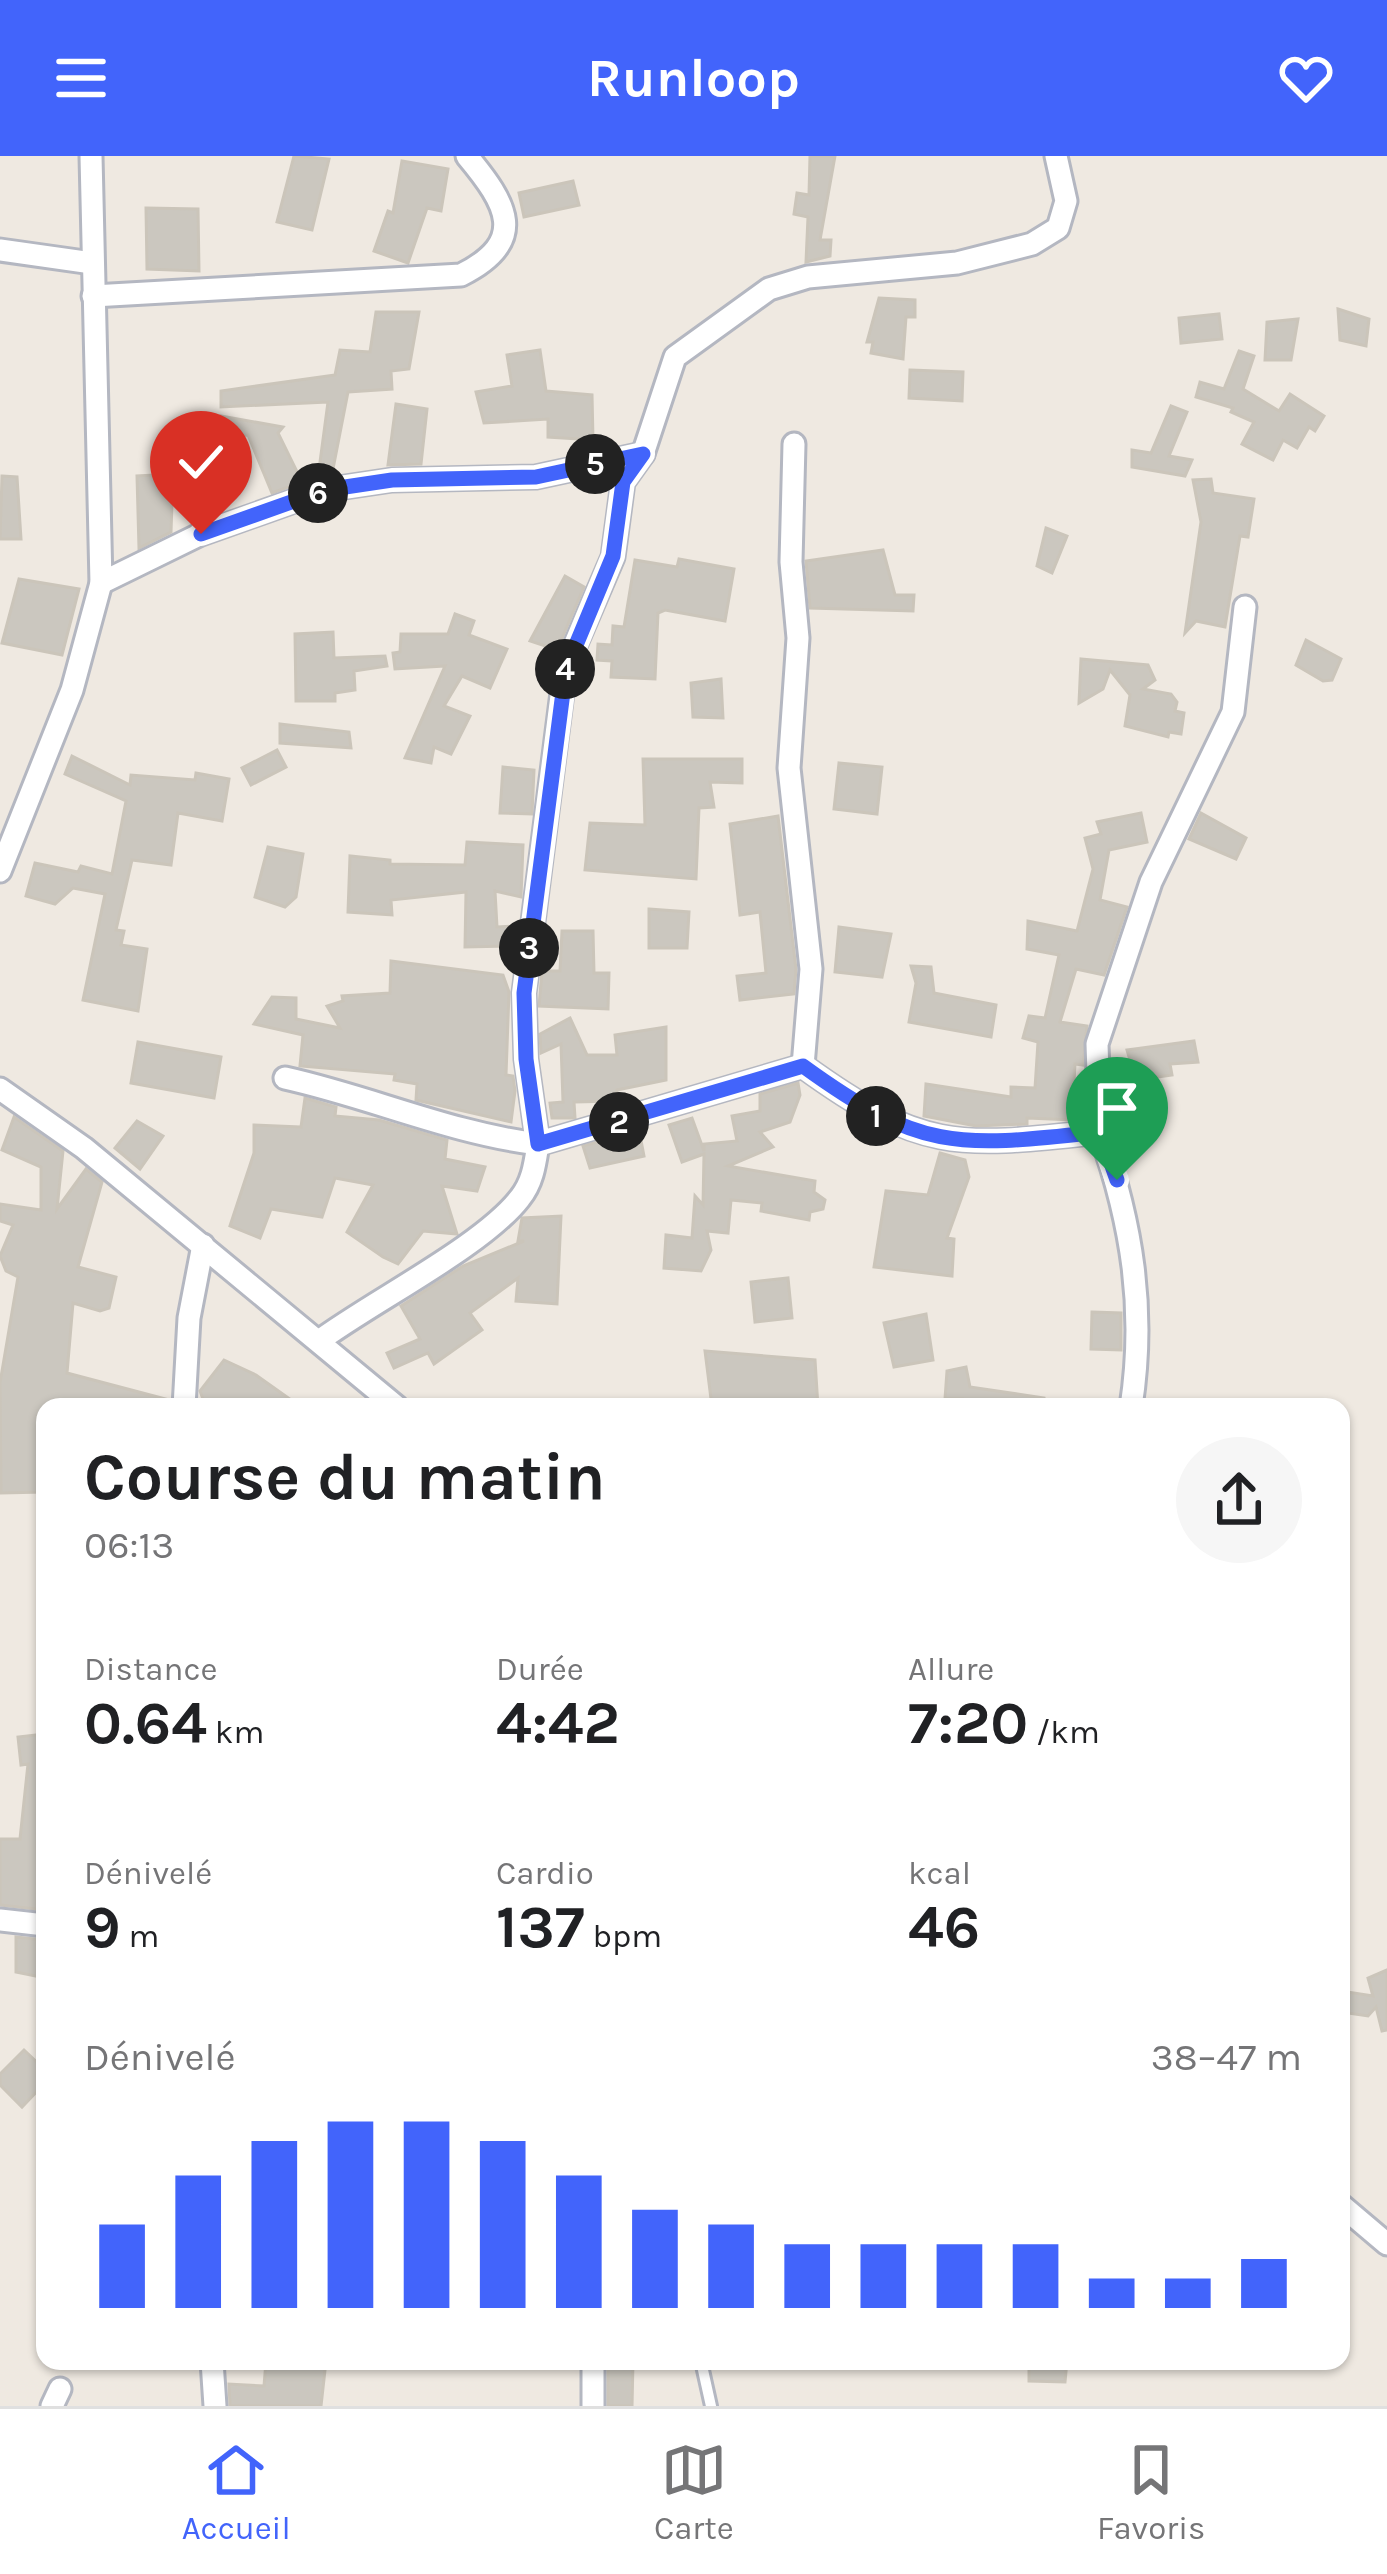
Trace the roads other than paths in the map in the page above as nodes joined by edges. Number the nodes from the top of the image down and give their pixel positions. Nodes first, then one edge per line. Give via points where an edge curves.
1 (92, 156) edge
2 (467, 156) edge
3 (1056, 156) edge
4 (0, 250) edge
5 (92, 262) junction
6 (93, 296) junction
7 (794, 444) dead end
8 (643, 454) junction
9 (101, 583) junction
10 (1245, 607) dead end
11 (0, 871) edge
12 (803, 1066) junction
13 (285, 1078) dead end
14 (0, 1089) edge
15 (1100, 1132) junction
16 (538, 1144) junction
17 (203, 1245) junction
18 (319, 1341) junction
19 (185, 1398) edge
20 (386, 1398) edge
21 (1132, 1398) edge
22 (0, 1920) edge
23 (36, 1924) edge
24 (1350, 2213) edge
25 (1387, 2244) edge
26 (213, 2370) edge
27 (593, 2370) edge
28 (702, 2370) edge
29 (215, 2406) edge
30 (593, 2406) edge
31 (711, 2406) edge

1 - 5 street
2 - 6 street via 500,196 507,226 492,259 461,274
3 - 8 street via 1066,201 1058,228 1032,244 957,263 808,277 770,290 675,357
4 - 5 street
5 - 6 street
6 - 9 street
7 - 12 street via 789,768 811,969
8 - 9 street via 536,477 325,490 201,534
8 - 16 street via 623,482 613,556 562,691 524,993
9 - 11 street via 72,690
10 - 15 street via 1233,712 1151,882 1097,1044
12 - 15 street via 866,1112 934,1138 980,1144
12 - 16 street
13 - 16 street via 441,1126
14 - 17 street
15 - 21 street via 1133,1245 1140,1337
16 - 18 street via 520,1198 488,1228
17 - 18 street
17 - 19 street
18 - 20 street
22 - 23 street
24 - 25 street
26 - 29 street
27 - 30 street
28 - 31 lane

